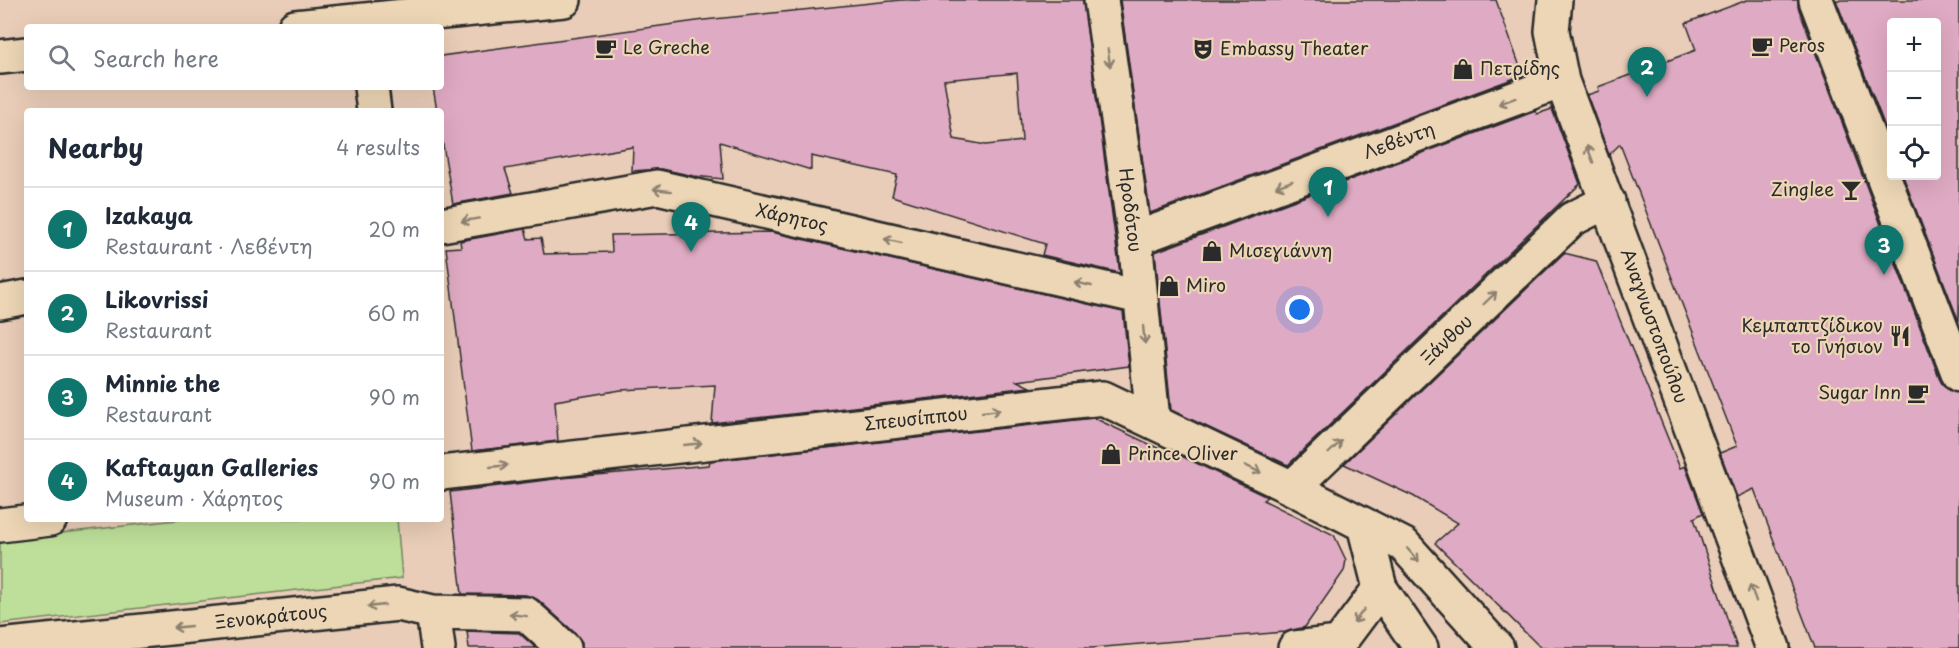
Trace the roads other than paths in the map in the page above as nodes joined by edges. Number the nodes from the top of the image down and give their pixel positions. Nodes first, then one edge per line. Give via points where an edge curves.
1 (564, 0) edge
2 (1101, 0) edge
3 (1555, 0) edge
4 (1816, 0) edge
5 (362, 16) edge
6 (313, 24) edge
7 (24, 54) edge
8 (0, 57) edge
9 (1562, 81) junction
10 (371, 90) edge
11 (374, 108) edge
12 (1608, 201) junction
13 (444, 224) edge
14 (1135, 239) junction
15 (1140, 297) junction
16 (24, 298) edge
17 (0, 302) edge
18 (1959, 375) edge
19 (1153, 420) junction
20 (444, 473) edge
21 (1292, 488) junction
22 (26, 522) edge
23 (0, 525) edge
24 (1364, 525) junction
25 (1380, 588) junction
26 (433, 612) junction
27 (0, 646) edge
28 (438, 648) edge
29 (564, 648) edge
30 (1295, 648) edge
31 (1421, 648) edge
32 (1497, 648) edge
33 (1773, 648) edge

1 - 5 street
2 -> 14 street, Ηροδότου
3 - 9 street, Αναγνωστοπούλου via 1552,31
4 - 18 street
5 - 6 street
7 - 8 street
12 -> 9 street, Αναγνωστοπούλου
9 -> 14 street, Λεβέντη
10 - 11 street
21 -> 12 street, Ξάνθου via 1572,219
33 -> 12 street, Αναγνωστοπούλου
15 -> 13 street, Χάρητος via 657,188
14 - 15 street, Ηροδότου
15 -> 19 street, Ηροδότου
16 - 17 street
20 -> 19 street, Σπευσίππου via 1103,398
19 -> 21 street, Σπευσίππου
21 - 24 street, Σπευσίππου
22 - 23 street
24 - 25 street
24 -> 32 street, Σπευσίππου via 1404,545
25 -> 30 street via 1339,643
25 - 31 street
26 -> 27 street, Ξενοκράτους via 398,603
26 - 28 street
29 -> 26 street, Ξενοκράτους via 526,614

